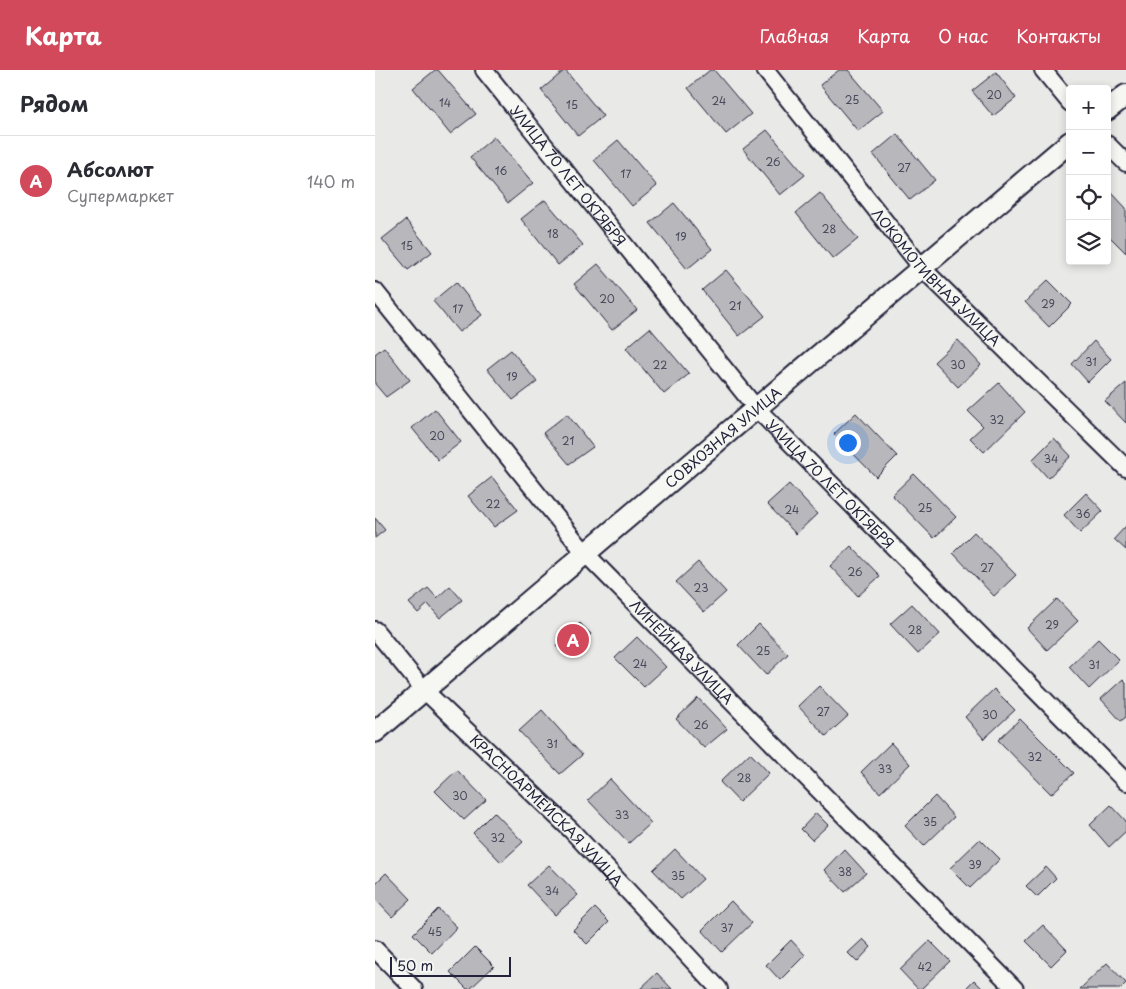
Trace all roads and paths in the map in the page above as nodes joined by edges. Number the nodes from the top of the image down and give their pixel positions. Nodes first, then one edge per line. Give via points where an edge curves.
1 (484, 70) edge
2 (765, 70) edge
3 (1043, 70) edge
4 (1126, 94) edge
5 (1066, 98) edge
6 (1111, 107) edge
7 (1066, 145) edge
8 (1111, 148) edge
9 (1126, 163) edge
10 (922, 268) junction
11 (375, 292) edge
12 (756, 408) junction
13 (1126, 468) edge
14 (585, 553) junction
15 (375, 630) edge
16 (424, 690) junction
17 (375, 732) edge
18 (1126, 782) edge
19 (375, 949) edge
20 (414, 989) edge
21 (719, 989) edge
22 (1015, 989) edge

1 - 12 street, УЛИЦА 70 ЛЕТ ОКТЯБРЯ
2 - 10 street, ЛОКОМОТИВНАЯ УЛИЦА
3 - 5 street
4 - 6 street
7 - 10 street, СОВХОЗНАЯ УЛИЦА
8 - 9 street
10 - 12 street, СОВХОЗНАЯ УЛИЦА
10 - 13 street, ЛОКОМОТИВНАЯ УЛИЦА
11 - 14 street, ЛИНЕЙНАЯ УЛИЦА
12 - 14 street, СОВХОЗНАЯ УЛИЦА
12 - 18 street, УЛИЦА 70 ЛЕТ ОКТЯБРЯ
14 - 16 street, СОВХОЗНАЯ УЛИЦА
14 - 22 street, ЛИНЕЙНАЯ УЛИЦА
15 - 16 street, КРАСНОАРМЕЙСКАЯ УЛИЦА
16 - 17 street, СОВХОЗНАЯ УЛИЦА
16 - 21 street, КРАСНОАРМЕЙСКАЯ УЛИЦА via 571,830
19 - 20 street

